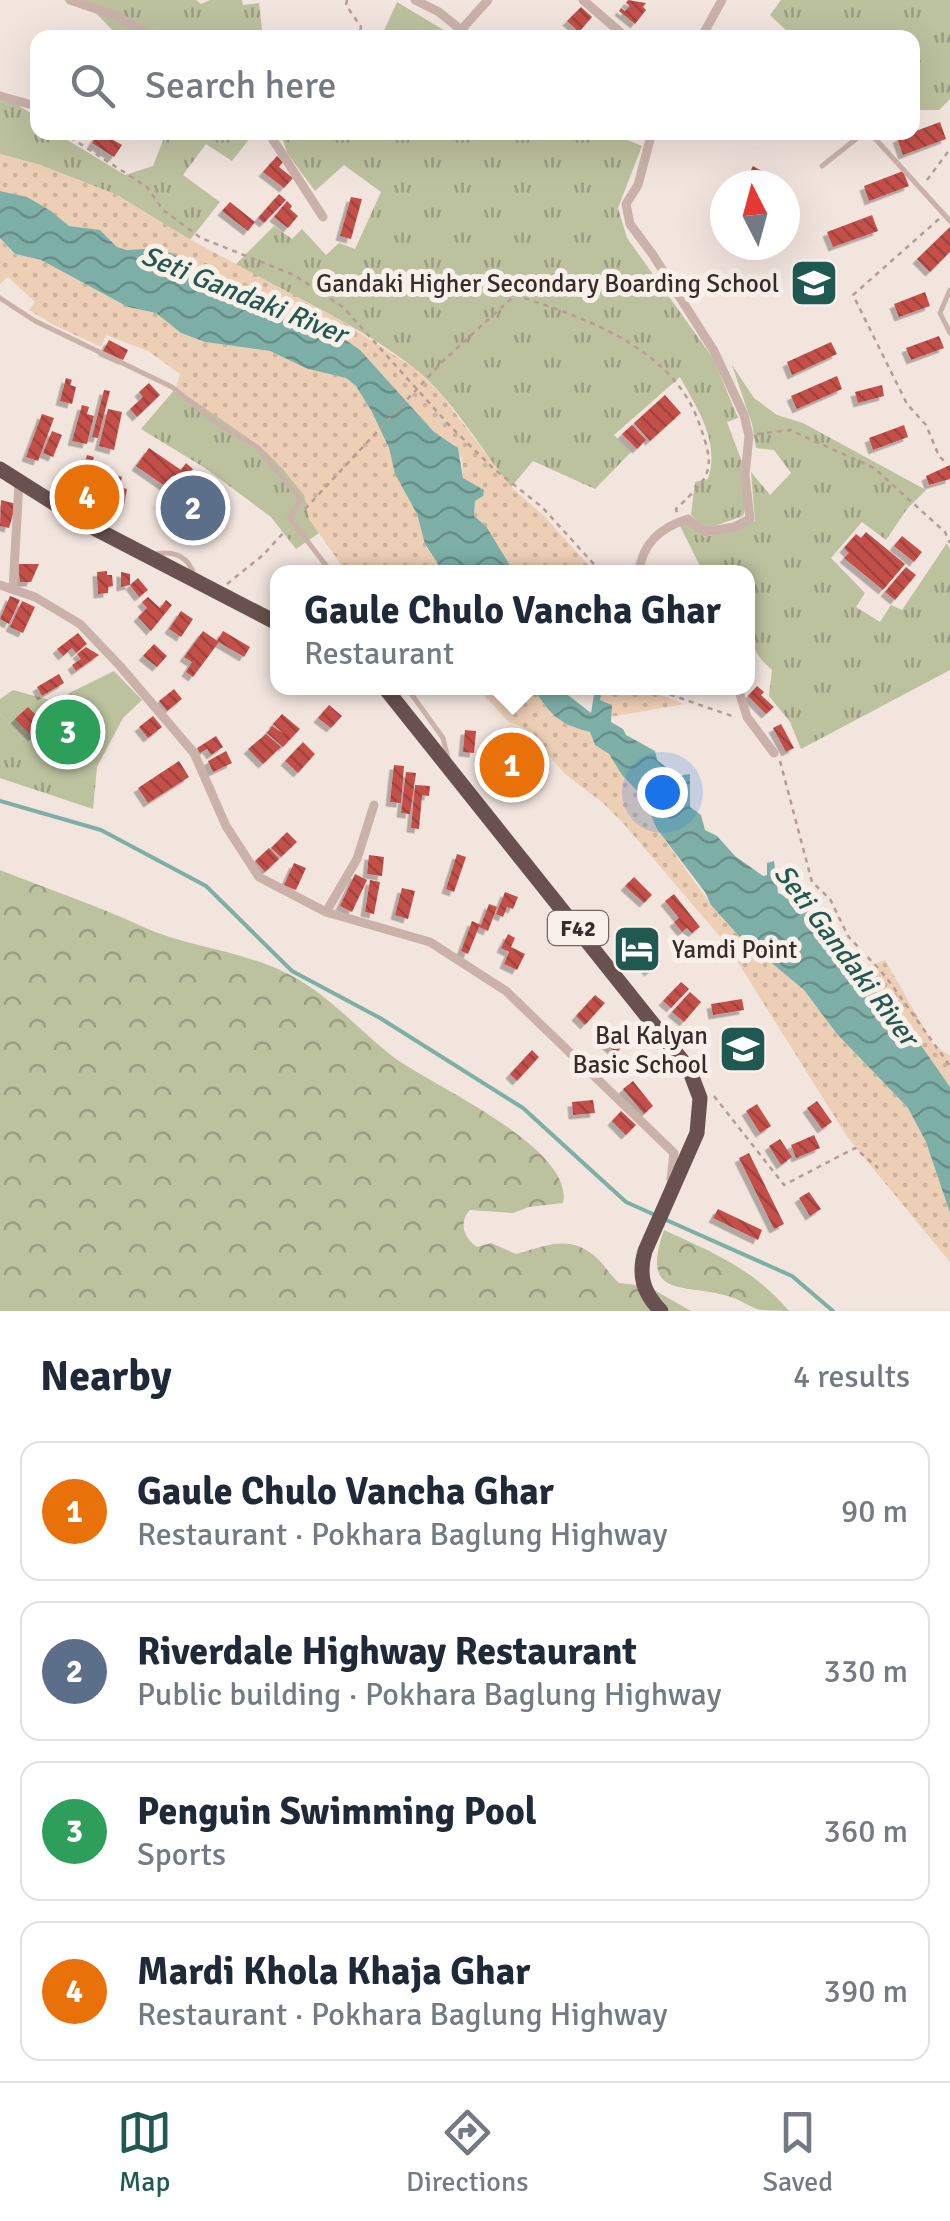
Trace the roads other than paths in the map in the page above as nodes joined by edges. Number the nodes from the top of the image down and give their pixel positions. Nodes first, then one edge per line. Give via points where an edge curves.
1 (70, 0) edge
2 (415, 0) edge
3 (488, 0) edge
4 (583, 0) edge
5 (722, 0) edge
6 (141, 30) edge
7 (461, 30) joint
8 (618, 30) edge
9 (705, 30) edge
10 (0, 96) edge
11 (30, 104) edge
12 (273, 140) edge
13 (650, 140) edge
14 (855, 140) edge
15 (877, 140) edge
16 (822, 166) dead end
17 (323, 217) dead end
18 (950, 221) edge
19 (950, 290) edge
20 (0, 298) edge
21 (950, 333) edge
22 (0, 469) edge
23 (19, 482) junction
24 (326, 565) edge
25 (640, 565) edge
26 (0, 585) edge
27 (14, 589) junction
28 (270, 620) edge
29 (389, 695) edge
30 (411, 695) edge
31 (740, 695) edge
32 (774, 753) road end
33 (453, 776) junction
34 (374, 805) dead end
35 (326, 912) junction
36 (671, 1190) junction
37 (661, 1311) edge

1 - 6 street
2 - 7 street
3 - 7 street
4 - 8 street
5 - 9 street
10 - 11 street
12 - 17 street
13 - 25 street via 626,204 630,224 714,350 744,415 750,518 705,532 688,519 669,525 653,538
14 - 16 lane
15 - 18 lane
19 - 21 lane via 940,313
20 - 24 lane via 172,387 256,447 301,500 289,517
22 - 23 highway
23 - 27 street
23 - 28 highway
26 - 27 street
27 - 35 street via 80,624 120,666 194,753 226,826 259,877
29 - 33 highway, F42
30 - 33 lane via 443,738
31 - 32 street via 746,717
33 - 36 highway, F42 via 689,1069 700,1118
34 - 35 street via 357,859
35 - 36 street via 430,942 506,991 674,1153
36 - 37 highway, F42 via 645,1251 642,1278

